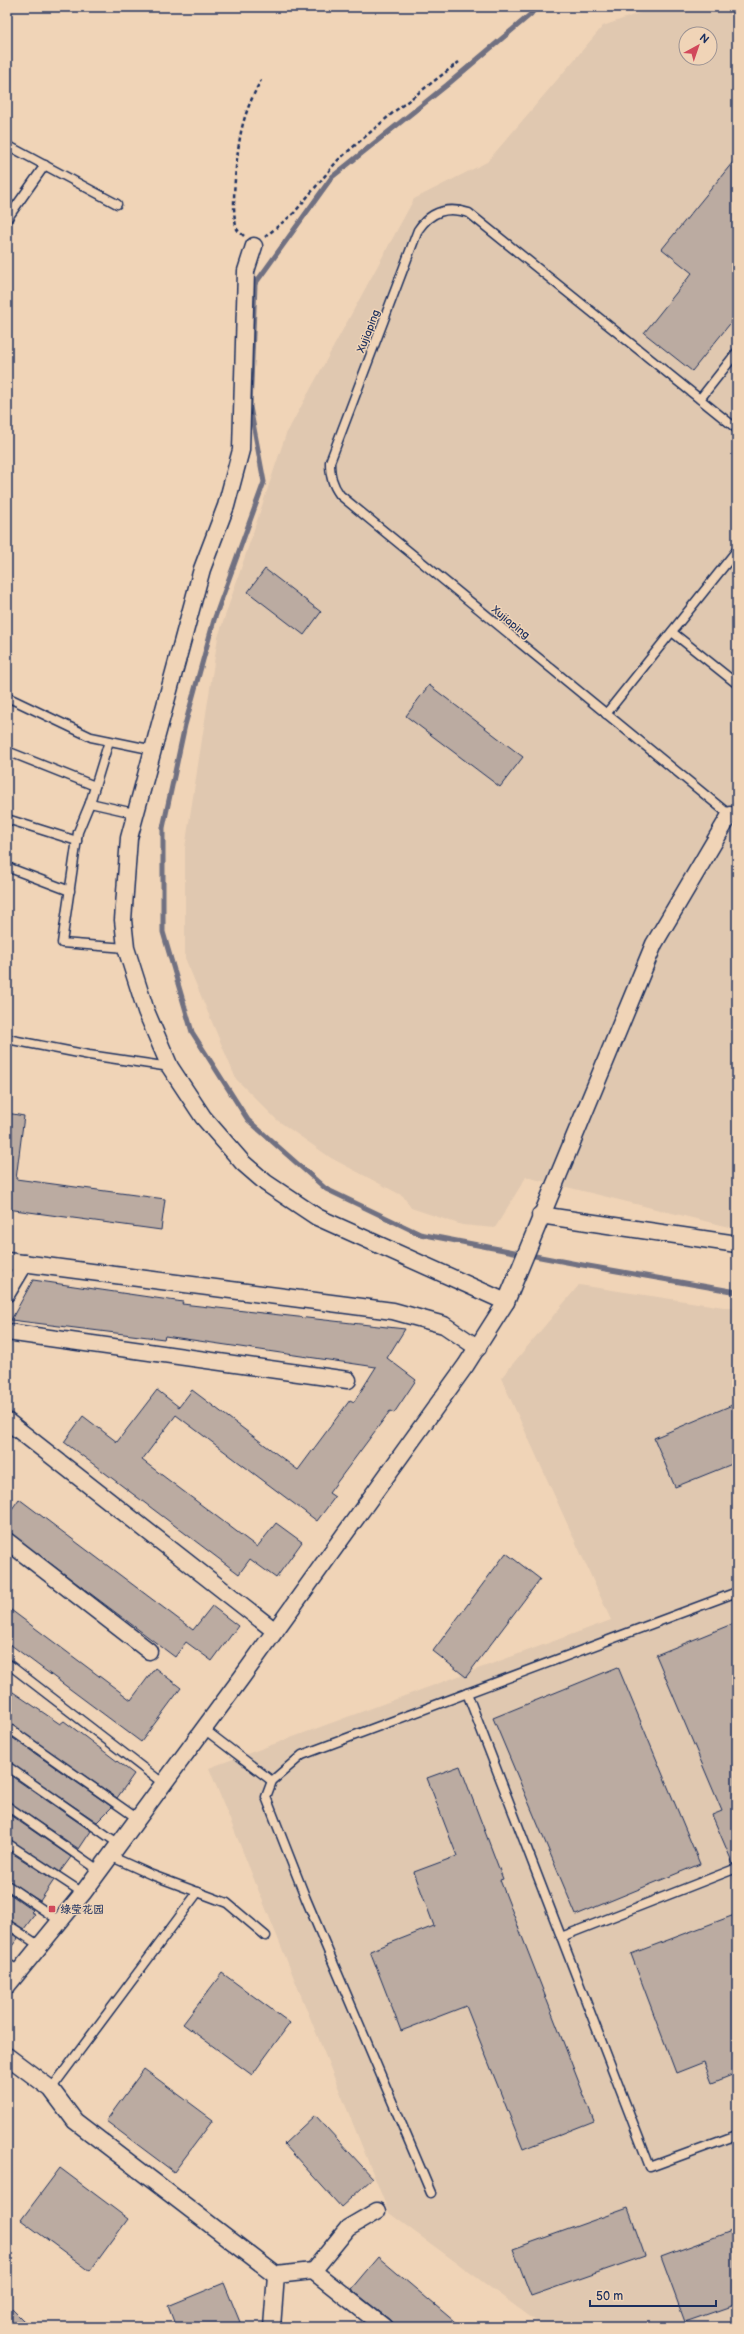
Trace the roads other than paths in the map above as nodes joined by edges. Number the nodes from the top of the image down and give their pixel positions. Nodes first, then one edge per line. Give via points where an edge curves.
1 (7, 145) edge
2 (45, 165) junction
3 (117, 204) dead end
4 (7, 219) edge
5 (254, 246) road end
6 (737, 352) edge
7 (700, 399) junction
8 (737, 429) edge
9 (737, 550) edge
10 (672, 632) junction
11 (737, 684) edge
12 (7, 697) edge
13 (606, 714) junction
14 (109, 741) junction
15 (154, 750) junction
16 (7, 751) edge
17 (95, 786) junction
18 (90, 803) junction
19 (134, 813) junction
20 (734, 814) edge
21 (7, 819) edge
22 (77, 841) junction
23 (7, 867) edge
24 (70, 891) junction
25 (126, 948) junction
26 (7, 1039) edge
27 (170, 1067) junction
28 (540, 1216) junction
29 (737, 1244) edge
30 (7, 1261) edge
31 (25, 1263) junction
32 (7, 1293) edge
33 (506, 1302) junction
34 (7, 1332) edge
35 (478, 1348) junction
36 (348, 1380) dead end
37 (7, 1421) edge
38 (7, 1541) edge
39 (737, 1592) edge
40 (275, 1631) junction
41 (149, 1651) dead end
42 (7, 1663) edge
43 (467, 1693) junction
44 (7, 1727) edge
45 (204, 1729) junction
46 (7, 1766) edge
47 (272, 1780) junction
48 (164, 1784) junction
49 (7, 1806) edge
50 (138, 1819) junction
51 (7, 1843) edge
52 (115, 1850) junction
53 (737, 1868) edge
54 (100, 1871) junction
55 (7, 1885) edge
56 (198, 1892) junction
57 (83, 1893) junction
58 (61, 1922) junction
59 (7, 1924) edge
60 (266, 1936) dead end
61 (561, 1938) junction
62 (40, 1946) junction
63 (13, 1967) edge
64 (7, 1986) edge
65 (7, 2056) edge
66 (51, 2089) junction
67 (737, 2135) edge
68 (431, 2192) dead end
69 (377, 2211) dead end
70 (313, 2271) junction
71 (276, 2275) junction
72 (272, 2327) edge
73 (384, 2327) edge

1 - 2 lane
2 - 3 lane
2 - 4 lane
5 - 15 street via 246,271 241,450 226,506 200,576
6 - 7 lane
7 - 8 lane, Xujiaping
7 - 13 lane, Xujiaping via 469,213 458,209 446,209 434,213 418,230 330,462 333,485 340,495
9 - 10 lane
10 - 11 lane
10 - 13 lane
12 - 14 lane via 91,737
13 - 20 lane, Xujiaping
14 - 15 lane
14 - 17 lane
15 - 19 street
16 - 17 lane
17 - 18 lane
18 - 19 lane
18 - 22 lane
19 - 25 street via 125,863 123,920
20 - 28 street via 654,944
21 - 22 lane
22 - 24 lane
23 - 24 lane
24 - 25 lane via 62,943
25 - 27 street via 146,1011
26 - 27 lane
27 - 33 street via 190,1099 222,1141 260,1178 291,1201 344,1231
28 - 29 street
28 - 33 street
30 - 31 street
31 - 32 street
31 - 35 street via 393,1311 444,1325
33 - 35 street
34 - 36 street
35 - 40 street
37 - 40 street
38 - 41 street
39 - 43 lane
40 - 45 street
42 - 48 lane
43 - 47 lane via 302,1755
43 - 61 lane
44 - 50 lane
45 - 47 lane
45 - 48 street
46 - 52 lane
47 - 68 lane via 266,1797 306,1899
48 - 50 street
49 - 54 lane
50 - 52 street
51 - 57 lane
52 - 54 street
52 - 56 lane via 152,1875
53 - 61 lane
54 - 57 street
55 - 58 lane
56 - 60 lane via 227,1903
56 - 66 lane
57 - 58 street
58 - 62 street
59 - 62 lane
61 - 67 lane via 650,2167
62 - 63 street
63 - 64 street
65 - 66 street
66 - 71 street via 75,2121
69 - 70 street via 348,2228
70 - 71 street
70 - 73 street
71 - 72 street

